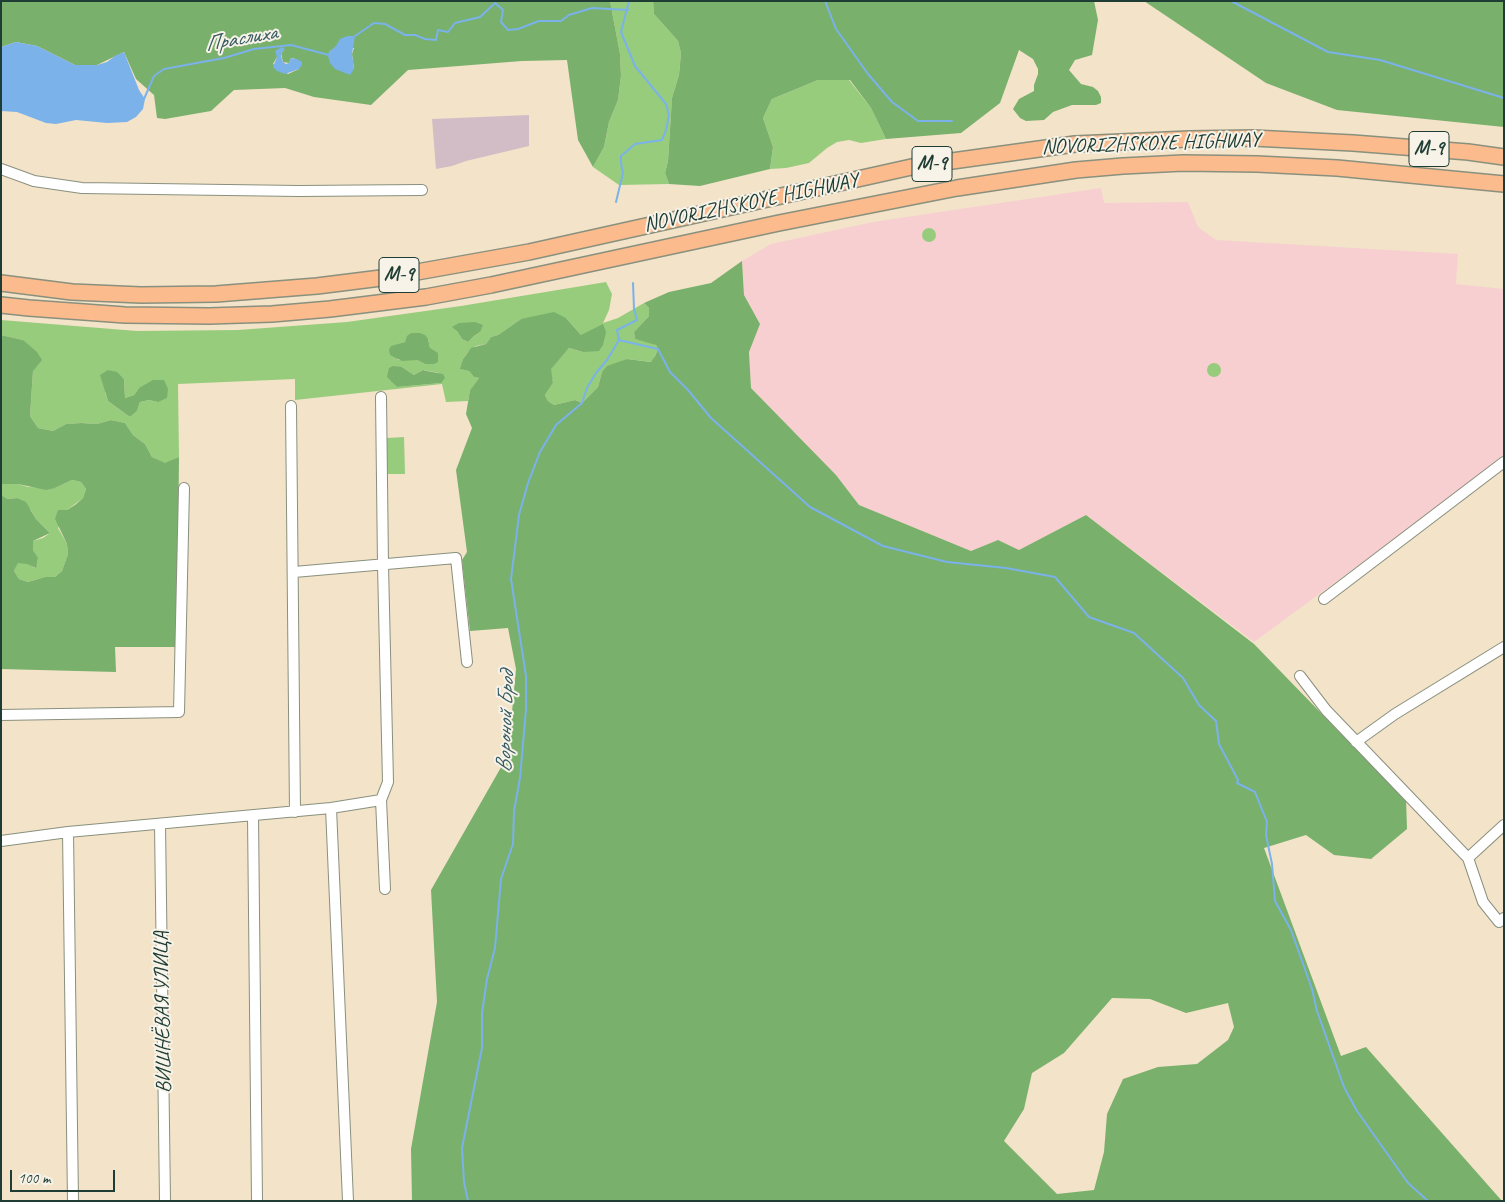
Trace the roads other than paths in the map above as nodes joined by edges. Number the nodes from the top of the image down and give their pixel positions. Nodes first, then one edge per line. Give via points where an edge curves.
1 (1504, 157) edge
2 (1, 169) edge
3 (1504, 184) edge
4 (422, 190) dead end
5 (1, 283) edge
6 (1, 304) edge
7 (381, 397) dead end
8 (291, 406) dead end
9 (1504, 462) edge
10 (184, 488) dead end
11 (383, 565) junction
12 (294, 572) junction
13 (1324, 598) dead end
14 (1504, 647) edge
15 (467, 662) dead end
16 (1300, 676) dead end
17 (1, 715) edge
18 (1356, 742) junction
19 (381, 800) junction
20 (331, 808) junction
21 (295, 812) junction
22 (253, 816) junction
23 (160, 824) junction
24 (1504, 825) edge
25 (68, 832) junction
26 (1, 840) edge
27 (1468, 858) junction
28 (384, 889) dead end
29 (1502, 923) edge
30 (73, 1201) edge
31 (165, 1201) edge
32 (256, 1201) edge
33 (348, 1201) edge

1 - 5 highway, NOVORIZHSKOYE HIGHWAY / М-9 via 1353,142 1252,138 1075,144 916,166 529,252 316,286 216,294 141,295 72,292
2 - 4 street via 34,181 82,188
3 - 6 highway, NOVORIZHSKOYE HIGHWAY / М-9 via 1257,164 1123,166 948,190 744,230 500,284 416,298 311,310 209,316 125,315
7 - 11 street
8 - 12 street
9 - 13 street
10 - 17 street via 180,712
11 - 12 street
11 - 15 street via 456,558
11 - 19 street via 388,782
12 - 21 street
14 - 18 street
16 - 18 street
18 - 27 street
19 - 20 street
19 - 28 street
20 - 21 street
20 - 33 street
21 - 22 street
22 - 23 street
22 - 32 street
23 - 25 street
23 - 31 street, ВИШНЁВАЯ УЛИЦА
24 - 27 street
25 - 26 street
25 - 30 street
27 - 29 street via 1483,902

